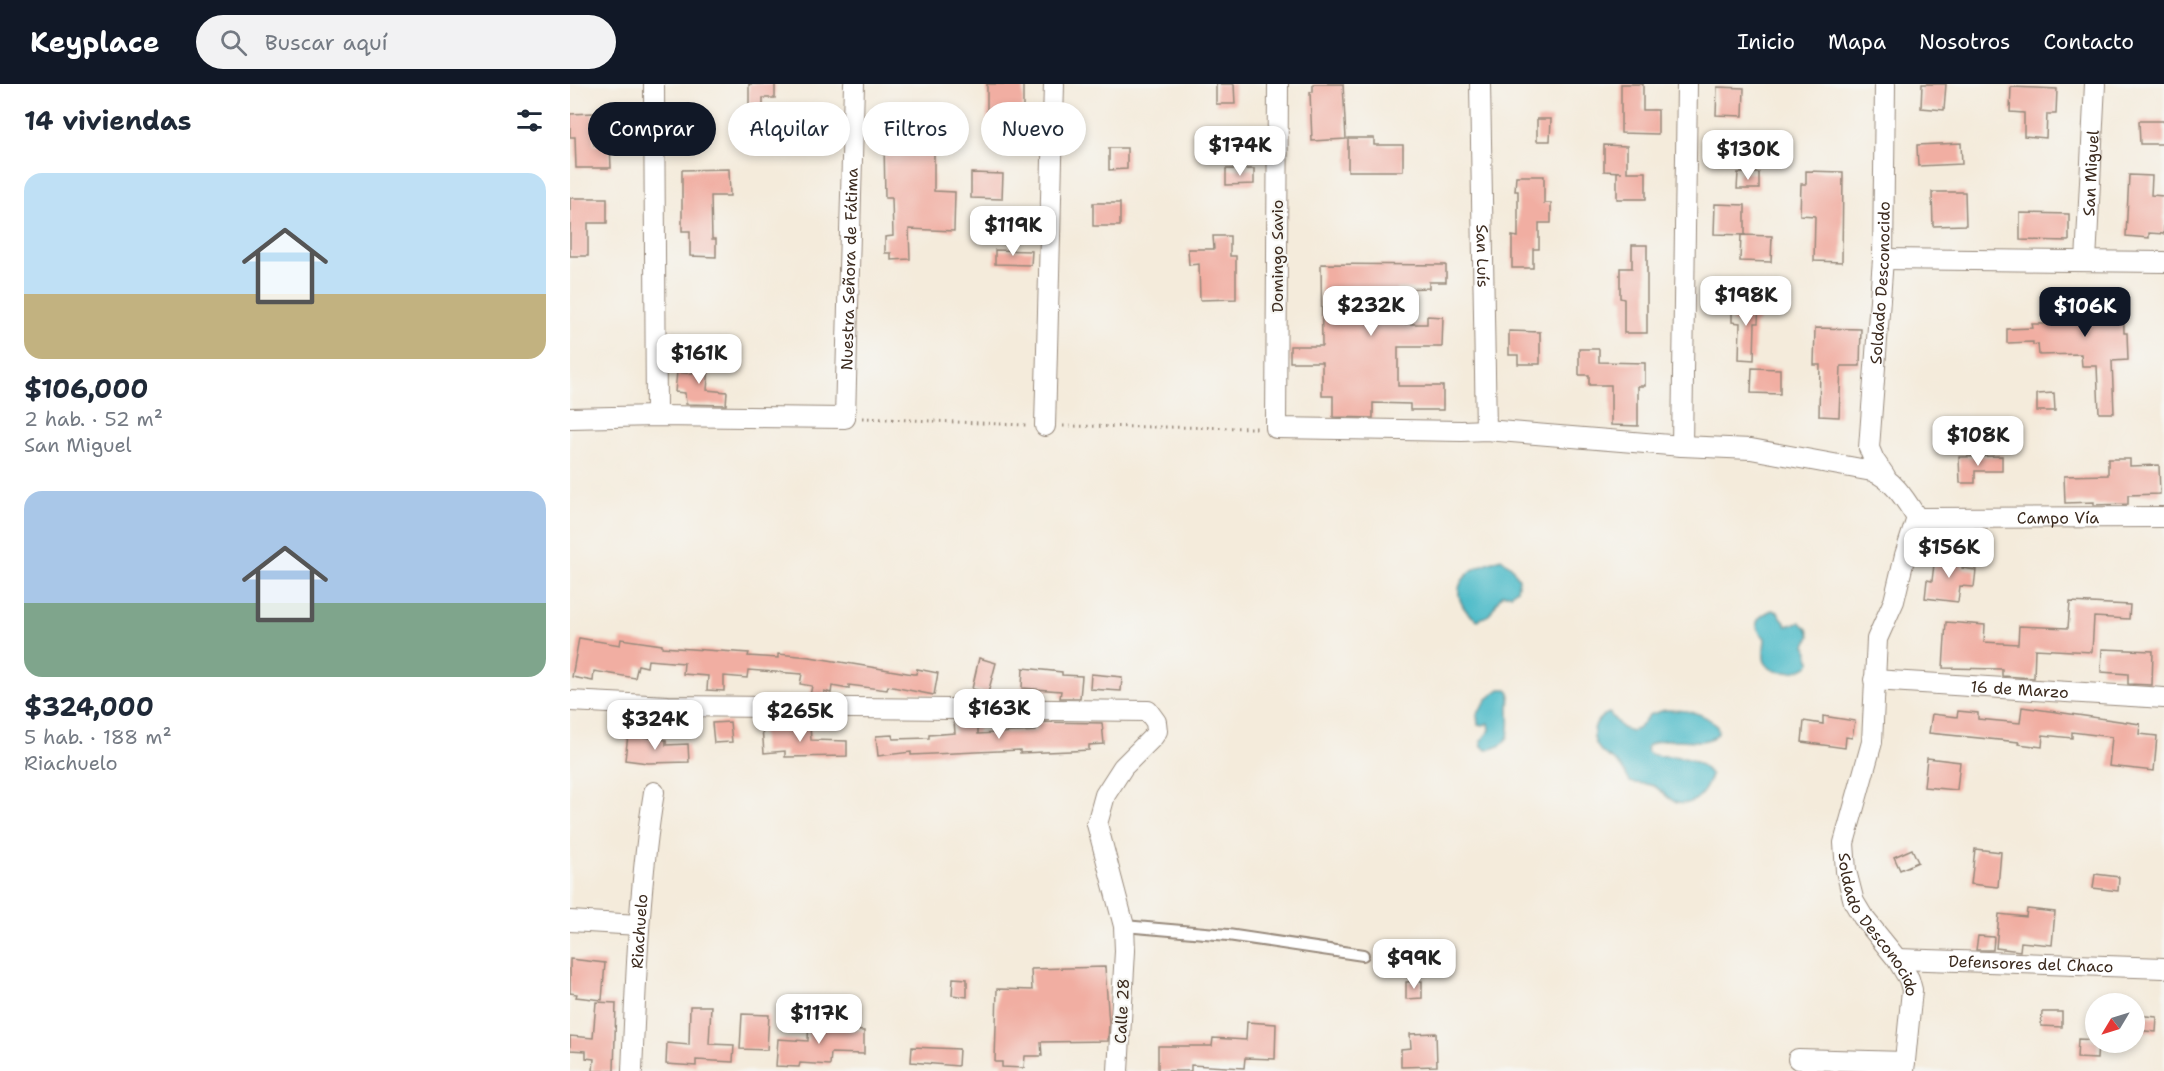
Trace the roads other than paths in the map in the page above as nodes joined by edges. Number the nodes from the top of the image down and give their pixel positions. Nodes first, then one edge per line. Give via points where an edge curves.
1 (654, 84) edge
2 (854, 84) edge
3 (1054, 84) edge
4 (1278, 84) edge
5 (1480, 84) edge
6 (1687, 84) edge
7 (1885, 84) edge
8 (2095, 84) edge
9 (1883, 259) junction
10 (2086, 261) junction
11 (2164, 262) edge
12 (656, 416) junction
13 (570, 418) edge
14 (1046, 426) dead end
15 (1486, 430) junction
16 (1682, 446) junction
17 (1878, 473) junction
18 (2164, 517) edge
19 (1917, 518) junction
20 (1874, 680) junction
21 (2164, 698) edge
22 (570, 701) edge
23 (654, 792) dead end
24 (570, 921) edge
25 (639, 925) junction
26 (1124, 926) junction
27 (1363, 955) dead end
28 (1897, 958) junction
29 (2164, 968) edge
30 (1798, 1059) dead end
31 (1905, 1066) edge
32 (632, 1071) edge
33 (1118, 1071) edge

1 - 12 street
2 - 12 street, Nuestra Señora de Fátima via 845,418
3 - 14 street
4 - 15 street, Domingo Savio via 1276,428
5 - 15 street, San Luís
6 - 16 street
7 - 9 street, Soldado Desconocido
8 - 10 street, San Miguel
9 - 10 street
9 - 17 street, Soldado Desconocido via 1869,448
10 - 11 street
12 - 13 street
15 - 16 street
16 - 17 street via 1750,449
17 - 19 street, Soldado Desconocido via 1905,499
18 - 19 street, Campo Vía
19 - 20 street, Soldado Desconocido via 1894,601 1877,639
20 - 21 street, 16 de Marzo
20 - 28 street, Soldado Desconocido via 1872,742 1844,843 1846,871 1854,902
22 - 26 street, Calle 28 via 668,706 1148,711 1157,730 1123,766 1105,795 1097,824
23 - 25 street, Riachuelo
24 - 25 street
25 - 32 street, Riachuelo
26 - 27 lane via 1228,935
26 - 33 street, Calle 28
28 - 29 street, Defensores del Chaco
28 - 31 street, Soldado Desconocido via 1912,990
30 - 31 street

